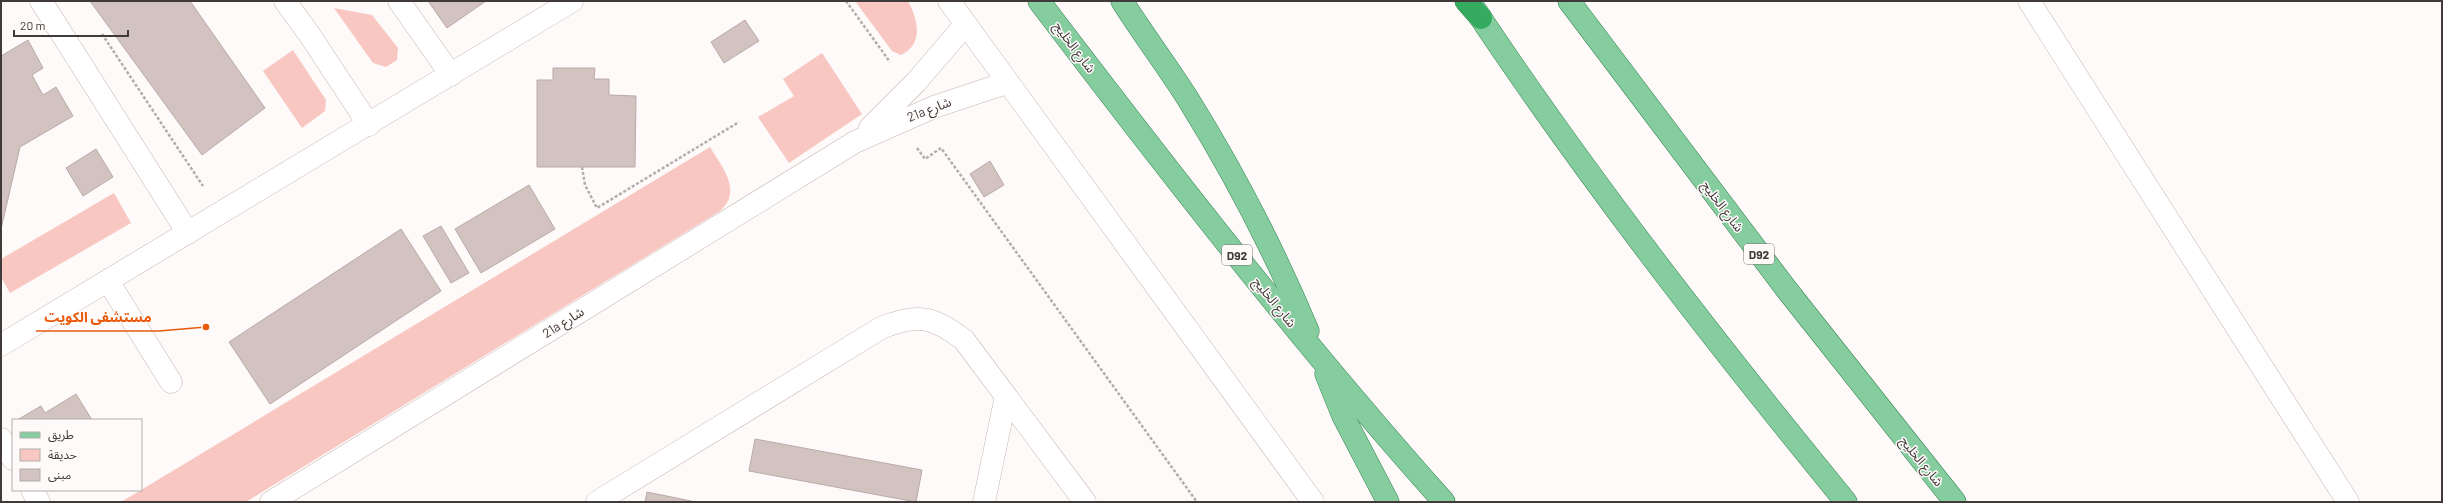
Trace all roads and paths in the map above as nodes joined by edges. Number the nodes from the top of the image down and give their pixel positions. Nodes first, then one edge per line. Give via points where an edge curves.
1 (41, 1) edge
2 (285, 1) edge
3 (398, 1) edge
4 (572, 1) edge
5 (846, 1) edge
6 (949, 1) edge
7 (1039, 1) edge
8 (1122, 1) edge
9 (1466, 1) edge
10 (1569, 1) edge
11 (2029, 1) edge
12 (1475, 10) edge
13 (965, 25) junction
14 (98, 28) dead end
15 (893, 66) dead end
16 (451, 74) junction
17 (1006, 83) junction
18 (898, 121) junction
19 (739, 122) dead end
20 (368, 125) junction
21 (855, 142) junction
22 (582, 167) dead end
23 (221, 213) junction
24 (188, 233) junction
25 (108, 281) junction
26 (1, 345) edge
27 (1318, 354) junction
28 (171, 382) dead end
29 (1006, 396) junction
30 (1, 439) edge
31 (12, 457) edge
32 (33, 491) edge
33 (39, 502) edge
34 (271, 502) edge
35 (597, 502) edge
36 (984, 502) edge
37 (1085, 502) edge
38 (1197, 502) edge
39 (1313, 502) edge
40 (1388, 502) edge
41 (1444, 502) edge
42 (1846, 502) edge
43 (1955, 502) edge
44 (2348, 502) edge

1 - 24 street
2 - 20 street
3 - 16 street
4 - 16 street
5 - 15 path
6 - 13 street
7 - 27 main road, شارع الخليج / D92 via 1154,151
8 - 27 main road via 1187,98 1231,172 1286,281
9 - 12 highway
10 - 43 main road, شارع الخليج / D92 via 1782,284
11 - 44 street
12 - 42 main road via 1596,180 1689,304
13 - 17 street
13 - 21 street, 21a شارع via 916,82
14 - 23 path
16 - 20 street
17 - 18 street, 21a شارع
17 - 39 street
18 - 21 street, 21a شارع
18 - 38 path via 925,159 941,148
19 - 22 path via 598,208 585,185
20 - 23 street
21 - 34 street, 21a شارع
23 - 24 street
24 - 25 street
25 - 26 street
25 - 28 street
27 - 40 main road via 1343,416
27 - 41 main road, شارع الخليج / D92
29 - 35 street via 964,340 946,326 924,319 902,320 881,328
29 - 36 street
29 - 37 street
30 - 31 street
32 - 33 street

